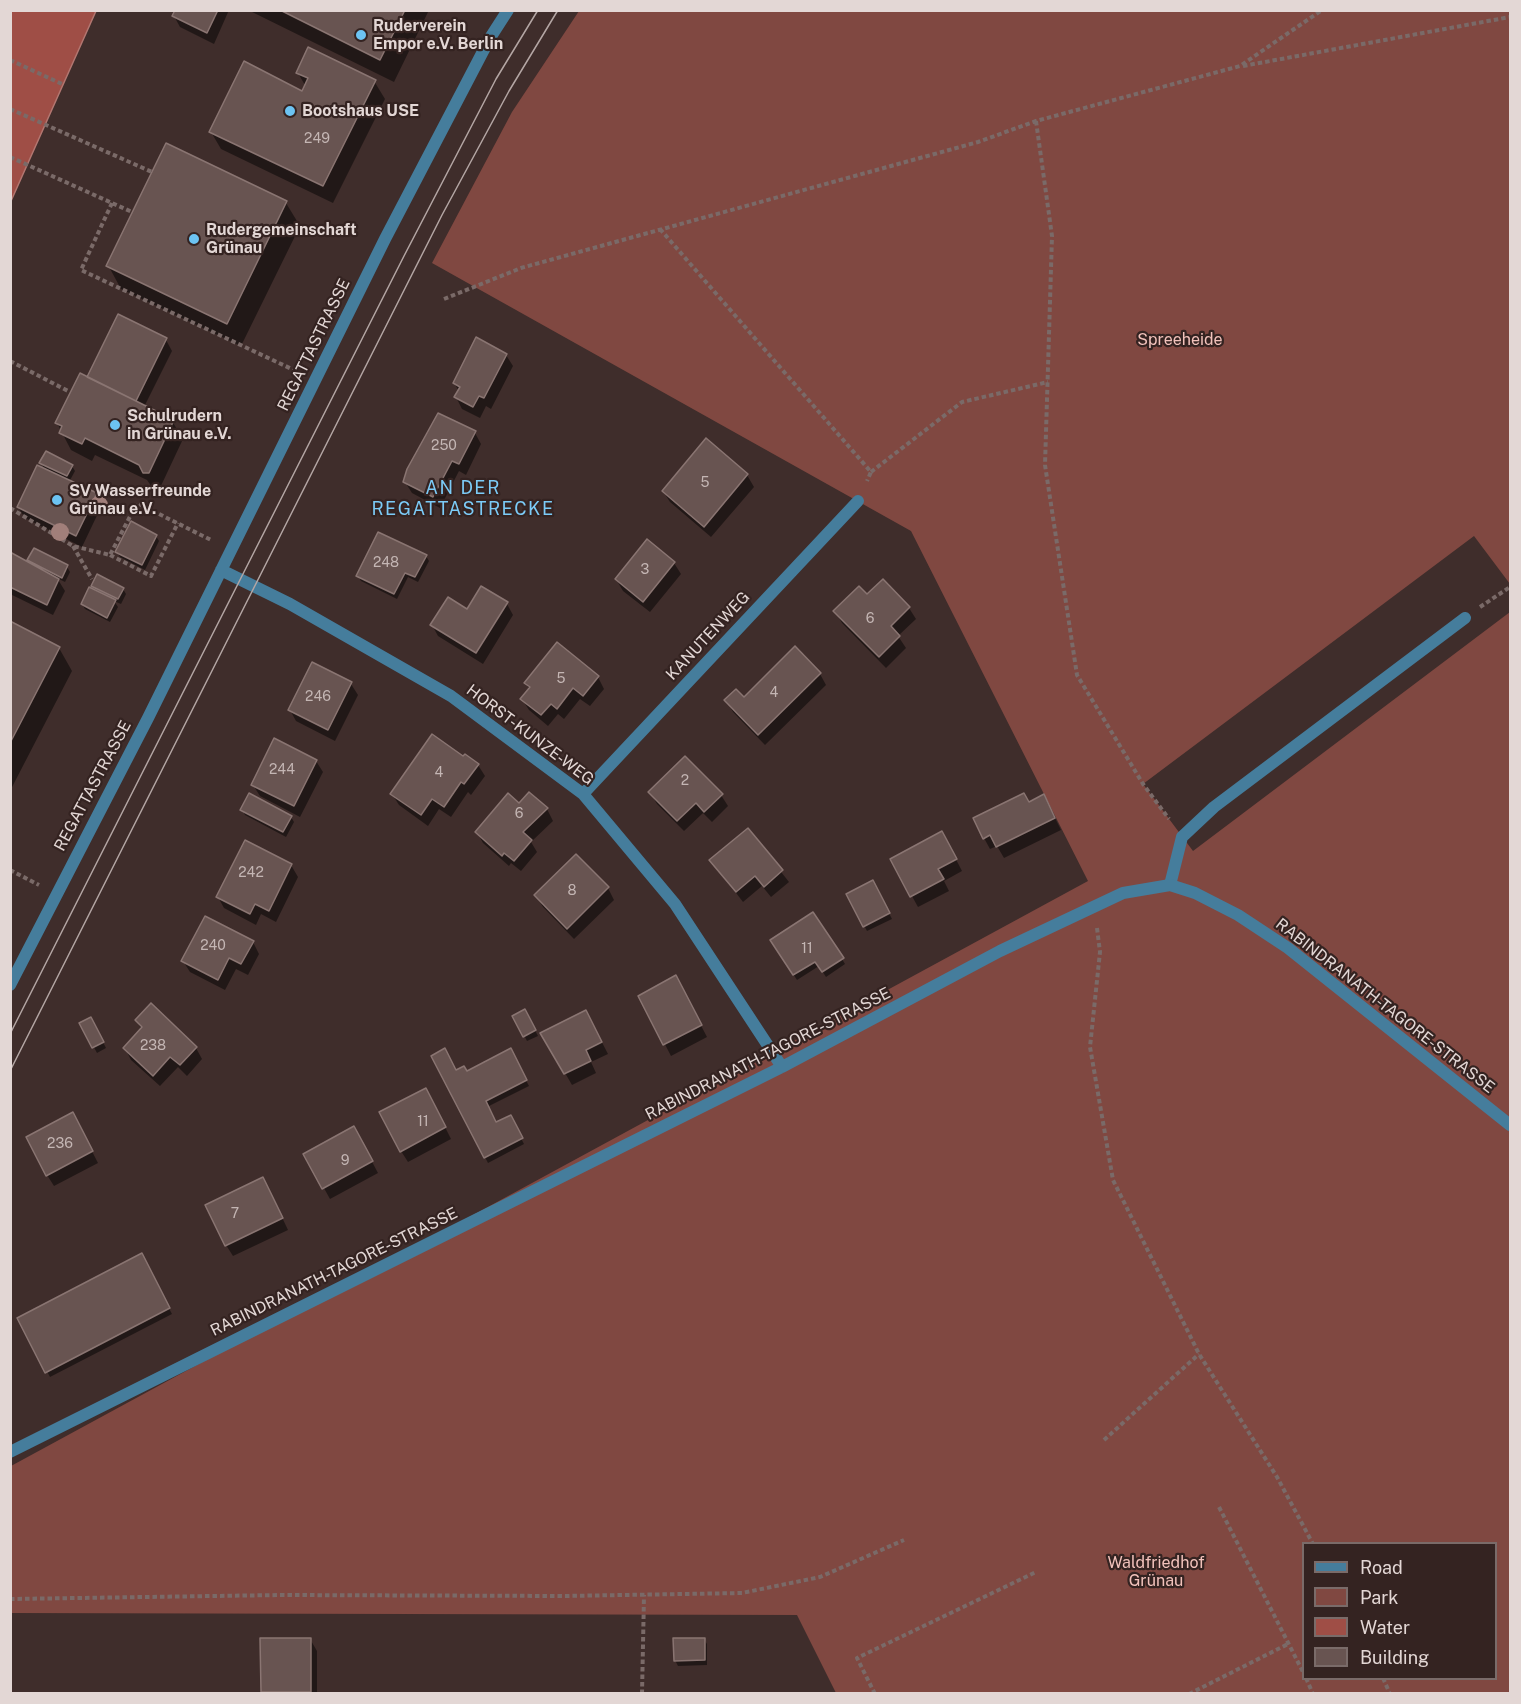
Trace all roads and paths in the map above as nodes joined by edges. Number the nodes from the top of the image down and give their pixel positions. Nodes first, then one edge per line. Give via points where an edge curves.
1 (508, 10) edge
2 (1322, 10) edge
3 (1510, 17) edge
4 (10, 60) edge
5 (1240, 66) junction
6 (62, 84) dead end
7 (10, 109) edge
8 (1036, 121) junction
9 (10, 157) edge
10 (152, 172) dead end
11 (112, 203) junction
12 (132, 212) dead end
13 (660, 229) junction
14 (444, 299) dead end
15 (10, 361) edge
16 (315, 381) junction
17 (1048, 382) junction
18 (70, 392) dead end
19 (871, 472) junction
20 (858, 501) joint
21 (10, 508) edge
22 (178, 523) junction
23 (73, 546) junction
24 (230, 550) junction
25 (110, 555) junction
26 (221, 570) junction
27 (92, 579) dead end
28 (1510, 587) edge
29 (1465, 618) joint
30 (583, 794) junction
31 (1182, 837) junction
32 (10, 870) edge
33 (1170, 885) junction
34 (55, 894) junction
35 (1094, 906) junction
36 (10, 985) edge
37 (782, 1067) junction
38 (1510, 1125) edge
39 (1199, 1354) junction
40 (1104, 1440) dead end
41 (10, 1452) edge
42 (1219, 1507) dead end
43 (904, 1540) dead end
44 (1312, 1542) edge
45 (1036, 1572) dead end
46 (644, 1595) junction
47 (10, 1599) edge
48 (1288, 1644) junction
49 (1302, 1670) edge
50 (1307, 1680) edge
51 (1384, 1680) edge
52 (642, 1694) edge
53 (875, 1694) edge
54 (1189, 1694) edge
55 (1313, 1694) edge
56 (1390, 1694) edge

1 - 16 street, REGATTASTRASSE via 479,59
2 - 5 path
3 - 5 path
4 - 6 path
5 - 8 path
7 - 10 path
8 - 13 path via 978,142
8 - 17 path via 1052,236
9 - 11 path
11 - 12 path
11 - 16 path via 81,270
13 - 14 path via 520,268
13 - 19 path
15 - 18 path
16 - 24 street, REGATTASTRASSE
17 - 19 path via 962,402
17 - 31 path via 1045,465 1077,675 1143,784
19 - 20 path
20 - 30 street, KANUTENWEG
21 - 23 path
22 - 24 path
22 - 25 path via 137,503
22 - 25 path via 151,576
23 - 25 path
23 - 27 path
24 - 26 street, REGATTASTRASSE
26 - 30 street, HORST-KUNZE-WEG via 290,604 451,696
26 - 34 street, REGATTASTRASSE
28 - 29 path
29 - 31 street via 1214,807
30 - 37 street, HORST-KUNZE-WEG via 675,904
31 - 33 street
32 - 34 path
33 - 35 street, RABINDRANATH-TAGORE-STRASSE via 1123,893
33 - 38 street, RABINDRANATH-TAGORE-STRASSE via 1238,915 1288,948
34 - 36 street, REGATTASTRASSE
35 - 37 street, RABINDRANATH-TAGORE-STRASSE via 1000,951
35 - 39 path via 1100,952 1090,1047 1113,1180
37 - 41 street, RABINDRANATH-TAGORE-STRASSE
39 - 40 path
39 - 44 path via 1277,1478
42 - 48 path
43 - 46 path via 820,1577 753,1591
45 - 53 path via 857,1658
46 - 47 path
46 - 52 path
48 - 49 path
48 - 54 path
50 - 55 path
51 - 56 path

